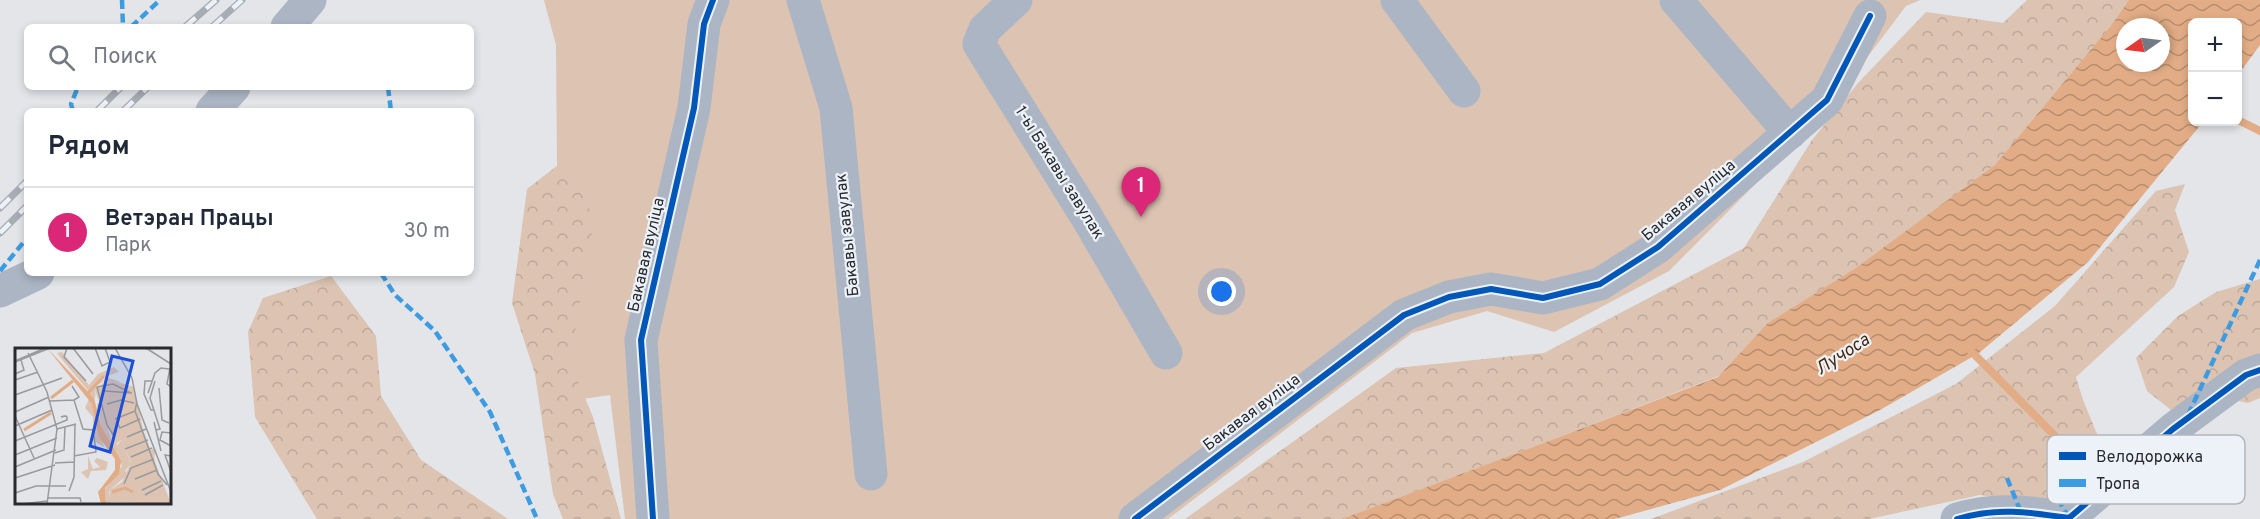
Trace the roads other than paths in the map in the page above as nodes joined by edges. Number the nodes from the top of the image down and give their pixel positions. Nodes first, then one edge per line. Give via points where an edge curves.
1 (310, 0) edge
2 (713, 0) edge
3 (803, 0) edge
4 (1016, 0) edge
5 (1397, 0) edge
6 (1676, 0) edge
7 (1870, 16) dead end
8 (289, 24) edge
9 (231, 90) edge
10 (1464, 91) dead end
11 (215, 108) edge
12 (1790, 133) junction
13 (32, 276) edge
14 (0, 291) edge
15 (1166, 353) dead end
16 (2260, 370) edge
17 (2166, 435) edge
18 (871, 474) dead end
19 (2085, 504) edge
20 (2069, 518) edge
21 (653, 519) edge
22 (1135, 519) edge
23 (1957, 519) edge

1 - 8 street
2 - 21 street, Бакавая вуліца via 704,24 694,108 641,340
3 - 18 street, Бакавы завулак via 836,108
4 - 15 street, 1-ы Бакавы завулак via 985,29 979,44
5 - 10 street
6 - 12 street
7 - 12 street, Бакавая вуліца via 1827,100
9 - 11 street
12 - 22 street, Бакавая вуліца via 1658,247 1600,284 1543,298 1491,289 1449,297 1404,315
13 - 14 street
16 - 17 street via 2246,375
19 - 20 street
20 - 23 street via 2020,510

